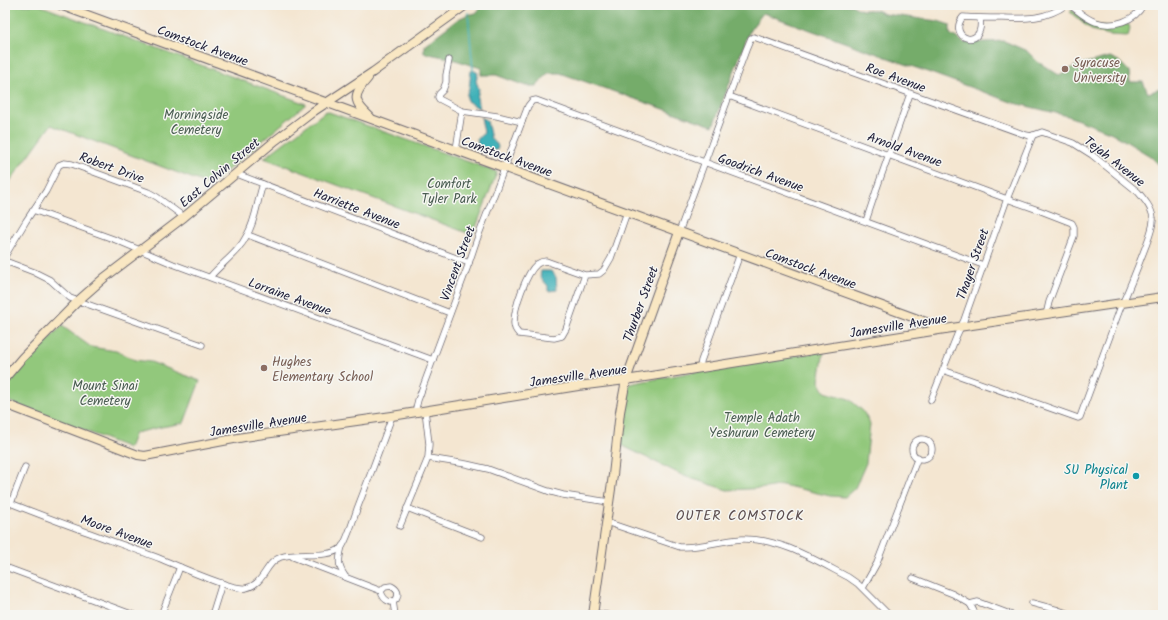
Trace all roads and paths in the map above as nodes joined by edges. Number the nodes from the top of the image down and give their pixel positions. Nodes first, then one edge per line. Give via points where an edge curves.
1 (60, 5) edge
2 (466, 5) edge
3 (1066, 5) edge
4 (1070, 5) edge
5 (1143, 5) edge
6 (980, 18) junction
7 (752, 37) joint
8 (449, 60) dead end
9 (373, 72) junction
10 (910, 94) junction
11 (729, 96) junction
12 (532, 101) joint
13 (326, 103) junction
14 (462, 110) junction
15 (372, 119) junction
16 (522, 122) junction
17 (1033, 135) junction
18 (456, 150) junction
19 (889, 155) junction
20 (705, 163) junction
21 (505, 168) junction
22 (237, 174) junction
23 (263, 184) junction
24 (1007, 199) junction
25 (33, 210) junction
26 (627, 212) junction
27 (184, 217) junction
28 (866, 222) junction
29 (679, 232) junction
30 (248, 235) junction
31 (141, 251) junction
32 (740, 254) junction
33 (5, 256) edge
34 (5, 261) edge
35 (469, 263) junction
36 (983, 265) junction
37 (585, 275) junction
38 (210, 277) junction
39 (1163, 298) edge
40 (79, 300) junction
41 (1122, 303) junction
42 (450, 313) junction
43 (1046, 315) junction
44 (960, 328) junction
45 (946, 330) junction
46 (202, 345) dead end
47 (433, 360) junction
48 (700, 368) junction
49 (943, 370) junction
50 (5, 378) edge
51 (626, 380) junction
52 (931, 400) dead end
53 (5, 404) edge
54 (424, 410) junction
55 (415, 412) junction
56 (392, 416) junction
57 (918, 457) dead end
58 (428, 458) junction
59 (25, 467) dead end
60 (8, 502) edge
61 (609, 502) junction
62 (407, 508) junction
63 (606, 522) junction
64 (400, 526) dead end
65 (482, 537) dead end
66 (342, 546) junction
67 (291, 556) junction
68 (180, 566) junction
69 (5, 567) edge
70 (346, 577) junction
71 (913, 578) dead end
72 (222, 583) junction
73 (863, 588) junction
74 (381, 591) junction
75 (393, 601) junction
76 (1032, 603) dead end
77 (970, 604) junction
78 (213, 612) edge
79 (593, 614) edge
80 (1010, 614) edge
81 (134, 615) edge
82 (161, 615) edge
83 (220, 615) edge
84 (395, 615) edge
85 (607, 615) edge
86 (889, 615) edge
87 (976, 615) edge
88 (1072, 615) edge

1 - 13 street, Comstock Avenue
2 - 9 street, East Colvin Street
3 - 6 street via 1051,14 1028,19
4 - 5 street via 1097,23 1114,24 1132,17
6 - 6 street via 963,18 959,23 959,33 970,39 976,37 981,24
7 - 10 street, Roe Avenue
7 - 11 street, Thurber Street
8 - 14 street via 446,82 438,97
9 - 13 street, East Colvin Street
9 - 15 street via 356,95 356,102 360,108
10 - 17 street, Roe Avenue via 1026,135
10 - 19 street
11 - 19 street, Arnold Avenue
11 - 20 street, Thurber Street
12 - 16 street, Vincent Street
12 - 20 street, Goodrich Avenue via 536,100
13 - 15 street, Comstock Avenue
13 - 22 street, East Colvin Street
14 - 16 street
14 - 18 street
15 - 18 street, Comstock Avenue
16 - 21 street, Vincent Street
17 - 24 street, Thayer Street
17 - 41 street, Tejah Avenue via 1042,132 1080,147 1138,192 1151,210 1153,221 1150,234
18 - 21 street, Comstock Avenue
19 - 24 street, Arnold Avenue
19 - 28 street
20 - 28 street, Goodrich Avenue
20 - 29 street, Thurber Street
21 - 26 street, Comstock Avenue
21 - 35 street, Vincent Street
22 - 23 street, Harriette Avenue
22 - 27 street, East Colvin Street
23 - 30 street
23 - 35 street, Harriette Avenue
24 - 36 street, Thayer Street
24 - 43 street, Arnold Avenue via 1073,225 1074,236
25 - 27 street, Robert Drive via 59,165 64,163 157,196
25 - 31 street, Lorraine Avenue
25 - 33 street, Robert Drive
26 - 29 street, Comstock Avenue
26 - 37 street via 611,258 604,270 599,274
27 - 31 street, East Colvin Street
28 - 36 street, Goodrich Avenue
29 - 32 street, Comstock Avenue
29 - 51 street, Thurber Street
30 - 38 street via 242,245
30 - 42 street
31 - 38 street, Lorraine Avenue
31 - 40 street, East Colvin Street
32 - 45 street, Comstock Avenue
32 - 48 street
34 - 40 street via 50,280 70,298
35 - 42 street, Vincent Street
36 - 44 street, Thayer Street
37 - 37 street via 546,261 536,265 523,287 517,308 514,323 519,334 554,338 562,336
38 - 47 street, Lorraine Avenue
39 - 41 street, Jamesville Avenue
40 - 46 street
40 - 50 street, East Colvin Street
41 - 43 street, Jamesville Avenue
41 - 49 street, Tejah Avenue via 1082,414 1078,418
42 - 47 street, Vincent Street
43 - 44 street, Jamesville Avenue
44 - 45 street, Jamesville Avenue
44 - 49 street, Thayer Street
45 - 48 street, Jamesville Avenue
47 - 55 street, Vincent Street
48 - 51 street, Jamesville Avenue
49 - 52 street, Thayer Street
51 - 54 street, Jamesville Avenue
51 - 61 street, Thurber Street
53 - 56 street, Jamesville Avenue via 145,456
54 - 55 street, Jamesville Avenue
54 - 58 street via 429,444
55 - 56 street, Jamesville Avenue
56 - 66 street
57 - 73 street via 877,563
58 - 61 street via 488,469 563,495
58 - 62 street
59 - 60 street
60 - 68 street, Moore Avenue
61 - 63 street, Thurber Street
62 - 64 street
62 - 65 street
63 - 73 street via 680,547 740,539 766,540 790,548 848,577
63 - 79 street, Thurber Street
66 - 67 street, Moore Avenue via 323,554
66 - 70 street via 339,563
67 - 70 street
67 - 72 street, Moore Avenue via 274,561 257,584 252,586 239,589
68 - 72 street, Moore Avenue
68 - 82 street
69 - 81 street
70 - 74 street
71 - 77 street via 953,594
72 - 78 street
73 - 86 street
74 - 75 street via 385,600
74 - 75 street via 385,587 395,588 398,596
75 - 84 street
76 - 88 street
77 - 80 street via 978,602
77 - 87 street
78 - 83 street
79 - 85 street

